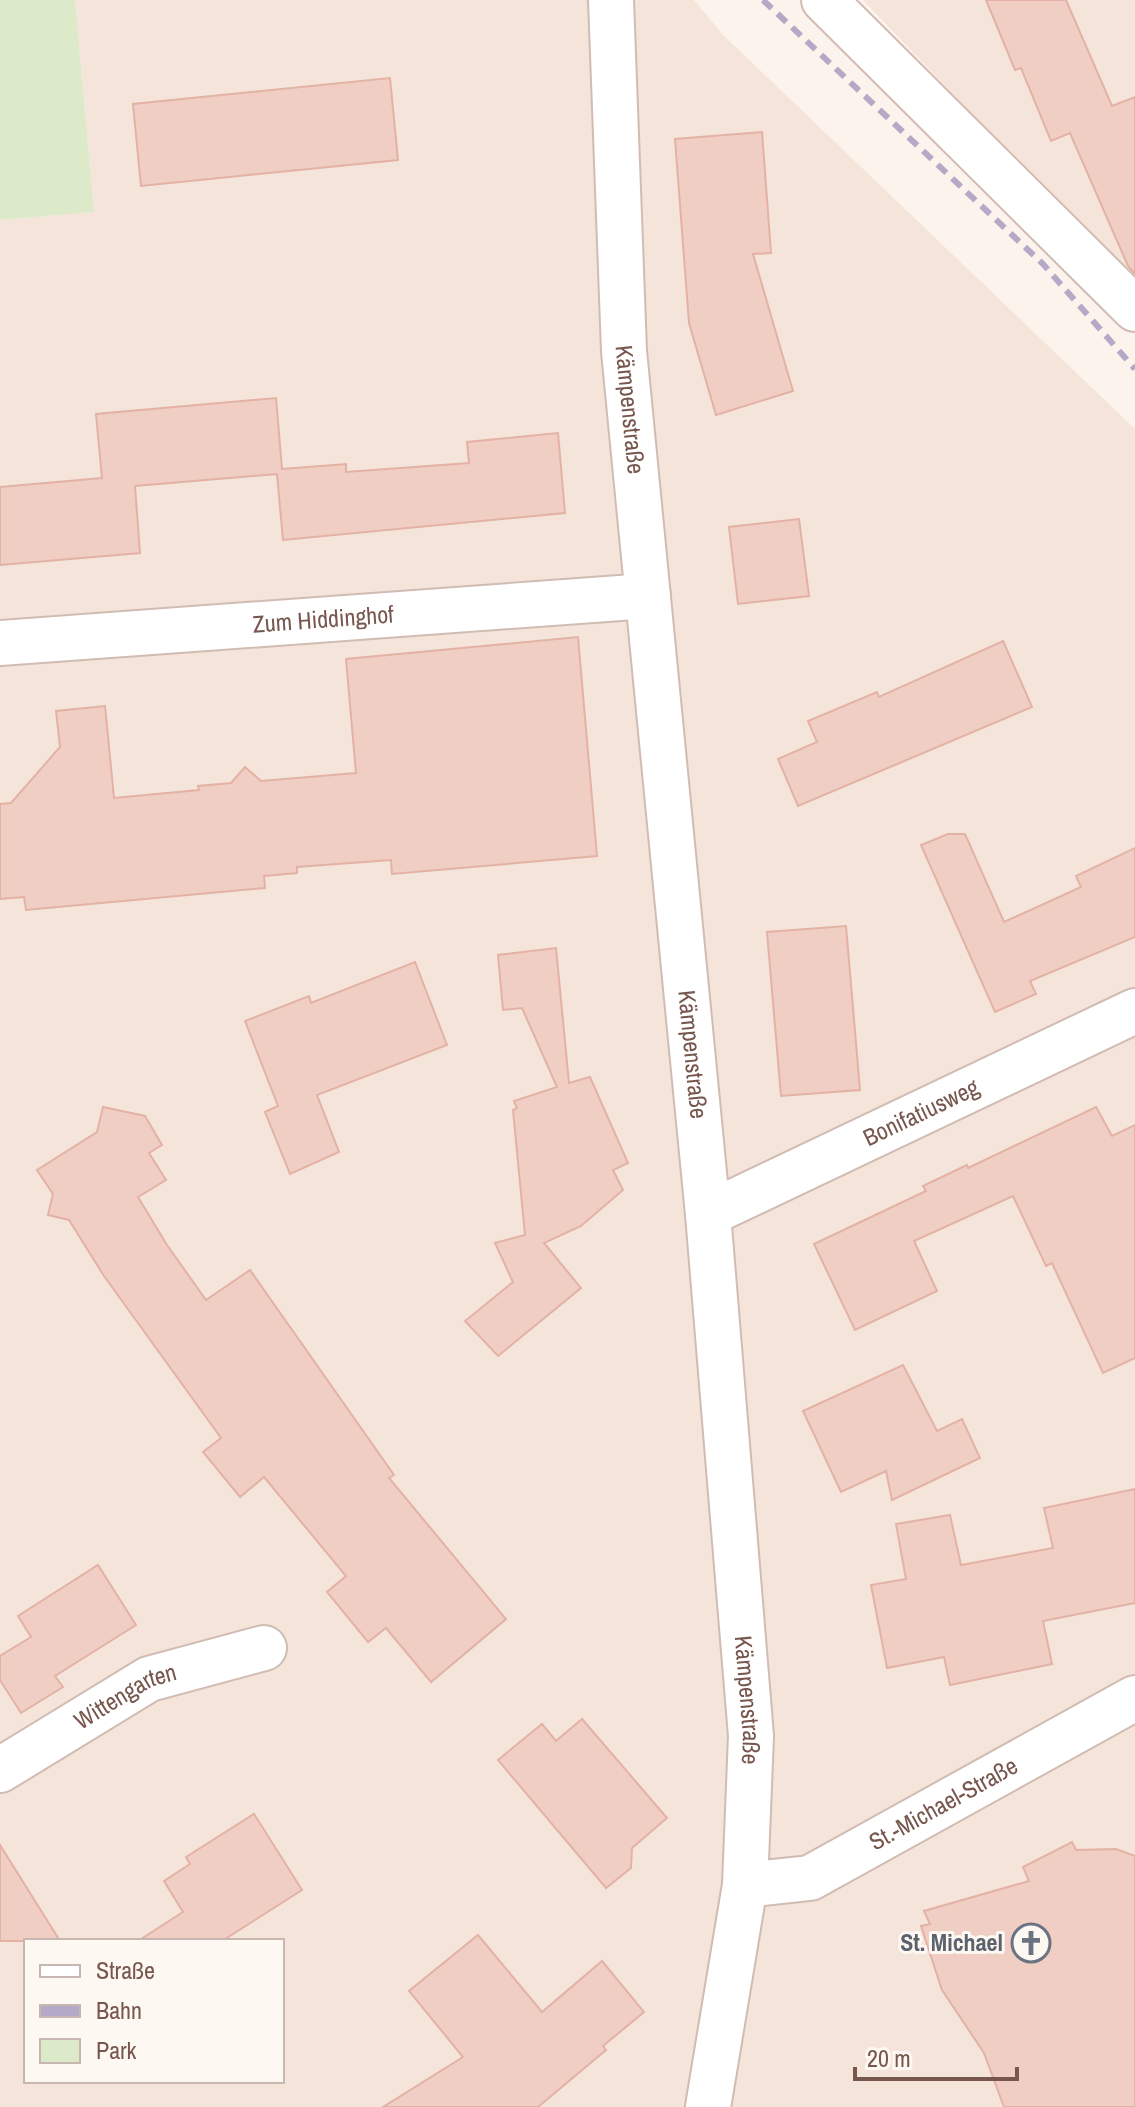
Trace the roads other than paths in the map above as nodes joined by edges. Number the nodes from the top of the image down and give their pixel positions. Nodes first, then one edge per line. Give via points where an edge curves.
1 (611, 0) edge
2 (824, 0) edge
3 (1130, 297) edge
4 (648, 596) junction
5 (0, 643) edge
6 (1135, 1011) edge
7 (708, 1214) junction
8 (264, 1648) dead end
9 (1135, 1698) edge
10 (0, 1770) edge
11 (745, 1885) junction
12 (708, 2107) edge

1 - 4 street, Kämpenstraße via 624,351
2 - 3 street
4 - 5 street, Zum Hiddinghof
4 - 7 street, Kämpenstraße
6 - 7 street, Bonifatiusweg
7 - 11 street, Kämpenstraße via 751,1736
8 - 10 street, Wittengarten via 149,1679
9 - 11 street, St.-Michael-Straße via 810,1878
11 - 12 street, Kämpenstraße

